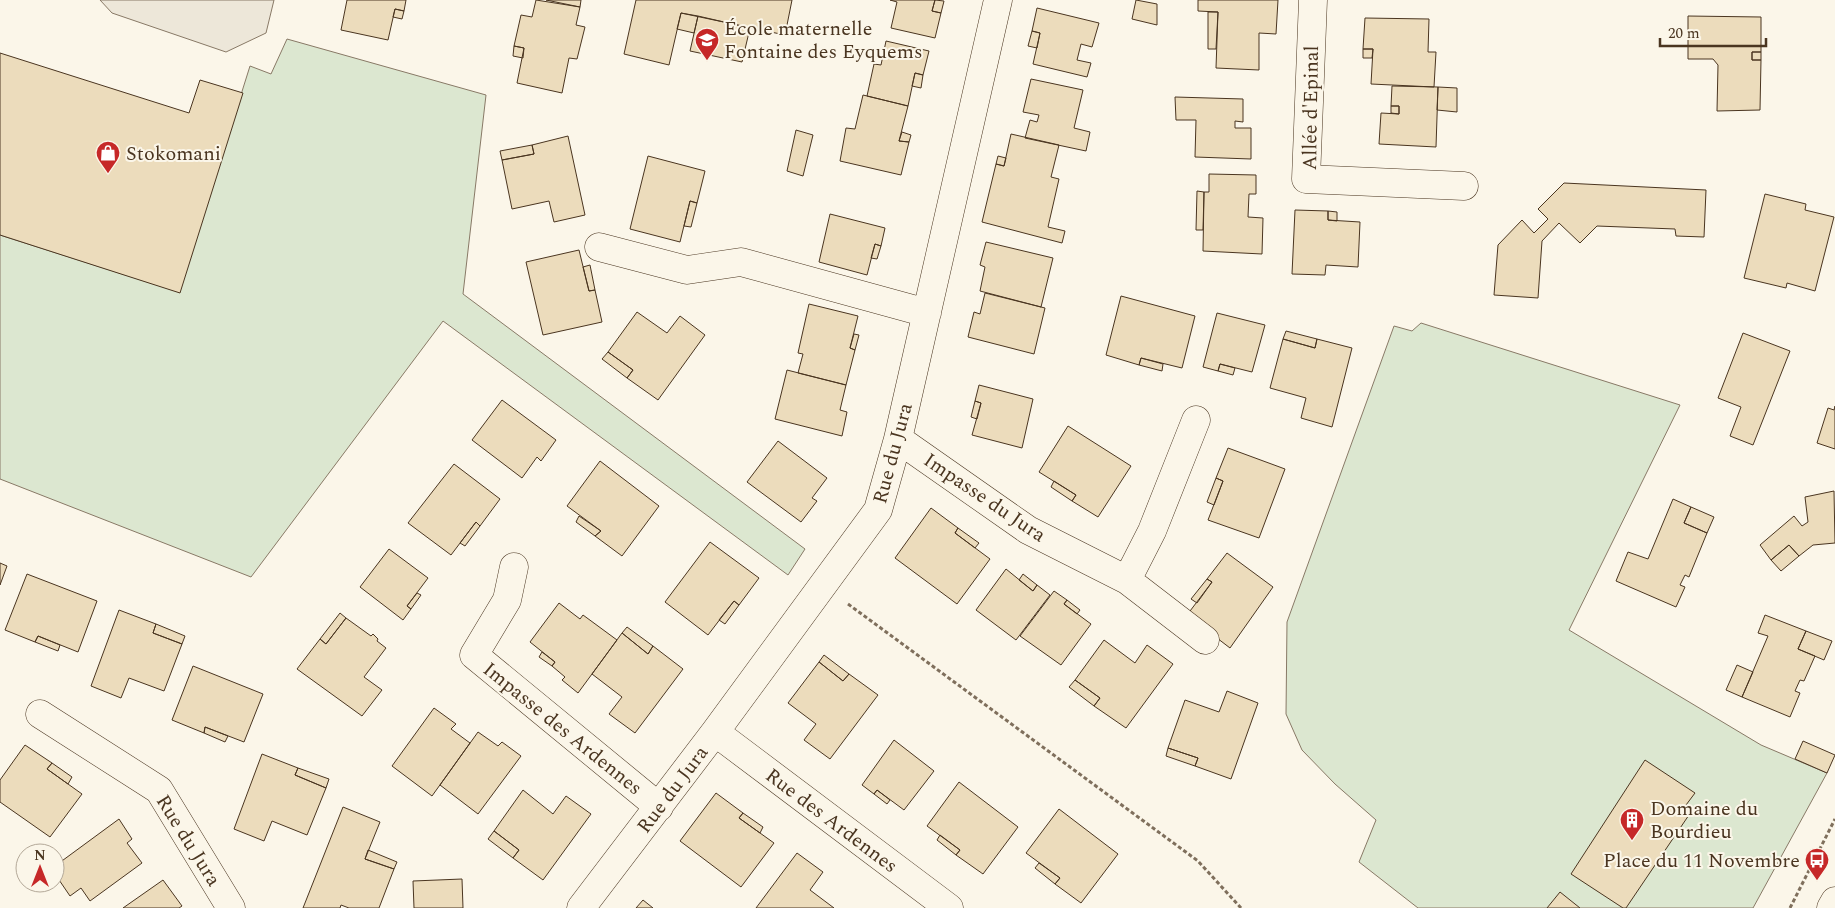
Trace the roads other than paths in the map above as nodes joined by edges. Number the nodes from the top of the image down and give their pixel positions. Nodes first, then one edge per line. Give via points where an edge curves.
1 (998, 0) edge
2 (1313, 0) edge
3 (1464, 186) dead end
4 (599, 247) dead end
5 (927, 313) junction
6 (1196, 420) dead end
7 (898, 439) junction
8 (514, 566) dead end
9 (1127, 580) junction
10 (1205, 640) dead end
11 (40, 714) dead end
12 (716, 732) junction
13 (659, 807) junction
14 (1835, 901) edge
15 (231, 908) edge
16 (582, 908) edge
17 (949, 908) edge
18 (1832, 908) edge

1 - 5 street, Rue du Jura
2 - 3 street, Allée d'Epinal via 1306,179
4 - 5 street via 687,270 741,262
5 - 7 street, Rue du Jura
6 - 9 street via 1152,531
7 - 9 street, Impasse du Jura via 1028,530
7 - 12 street, Rue du Jura via 878,510
8 - 13 street, Impasse des Ardennes via 508,600 474,655
9 - 10 street, Impasse du Jura
11 - 15 street, Rue du Jura via 159,790
12 - 13 street, Rue du Jura
12 - 17 street, Rue des Ardennes
13 - 16 street, Rue du Jura
14 - 18 street

